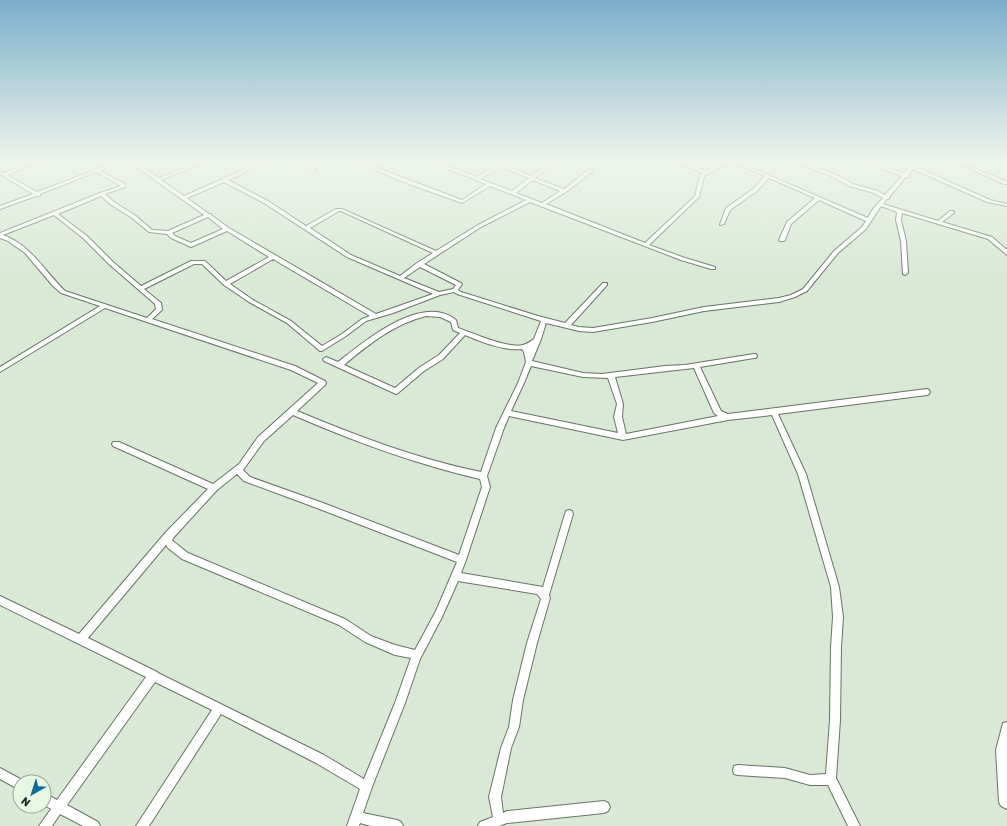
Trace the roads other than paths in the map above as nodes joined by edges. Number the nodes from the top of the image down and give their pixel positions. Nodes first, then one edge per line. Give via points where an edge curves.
1 (22, 201) edge
2 (85, 201) edge
3 (109, 201) edge
4 (188, 201) edge
5 (263, 201) edge
6 (529, 201) edge
7 (531, 201) edge
8 (549, 201) edge
9 (692, 201) edge
10 (740, 201) edge
11 (815, 201) edge
12 (824, 201) edge
13 (885, 201) edge
14 (988, 201) edge
15 (542, 205) junction
16 (881, 205) junction
17 (1007, 205) edge
18 (0, 208) edge
19 (900, 211) junction
20 (952, 212) dead end
21 (54, 213) junction
22 (209, 216) junction
23 (869, 220) junction
24 (938, 222) junction
25 (722, 224) dead end
26 (306, 228) junction
27 (227, 229) junction
28 (169, 233) junction
29 (0, 236) edge
30 (782, 240) dead end
31 (646, 245) junction
32 (436, 253) junction
33 (1007, 254) edge
34 (273, 257) junction
35 (419, 264) junction
36 (713, 268) dead end
37 (905, 273) dead end
38 (400, 278) junction
39 (226, 284) junction
40 (605, 284) dead end
41 (141, 288) junction
42 (455, 290) junction
43 (438, 294) junction
44 (104, 306) junction
45 (374, 316) junction
46 (148, 320) junction
47 (544, 320) junction
48 (566, 326) junction
49 (464, 333) junction
50 (538, 339) junction
51 (523, 347) junction
52 (754, 356) dead end
53 (326, 359) dead end
54 (529, 363) junction
55 (339, 365) junction
56 (696, 366) junction
57 (0, 370) edge
58 (611, 375) junction
59 (927, 392) dead end
60 (291, 411) junction
61 (774, 412) junction
62 (507, 413) junction
63 (728, 417) junction
64 (622, 437) junction
65 (116, 444) dead end
66 (237, 469) junction
67 (483, 476) junction
68 (214, 488) junction
69 (569, 514) dead end
70 (170, 534) junction
71 (462, 560) junction
72 (455, 576) junction
73 (545, 596) junction
74 (0, 600) edge
75 (81, 639) junction
76 (417, 655) junction
77 (154, 675) junction
78 (218, 708) junction
79 (1007, 727) edge
80 (738, 770) dead end
81 (0, 773) edge
82 (831, 779) junction
83 (12, 780) edge
84 (366, 787) junction
85 (52, 803) edge
86 (1007, 803) edge
87 (604, 807) dead end
88 (60, 808) junction
89 (499, 820) junction
90 (355, 821) edge
91 (45, 826) edge
92 (94, 826) edge
93 (142, 826) edge
94 (396, 826) edge
95 (484, 826) edge
96 (854, 826) edge

1 - 18 street
2 - 21 street
3 - 28 street via 151,231
4 - 22 street
5 - 26 street
6 - 32 street via 504,212
7 - 15 street
8 - 15 street
9 - 31 street
10 - 25 street via 728,209
11 - 30 street via 789,223
12 - 23 street
13 - 16 street
14 - 17 street
15 - 31 street
16 - 19 street
16 - 23 street
19 - 24 street
19 - 37 street via 899,225
20 - 24 street
21 - 29 street
21 - 41 street via 85,237
22 - 27 street
22 - 28 street
23 - 48 street via 864,228 836,252 812,283 793,296 704,309 604,328 579,329
24 - 33 street via 990,238
26 - 32 street via 342,210
26 - 38 street via 349,256
27 - 28 street via 191,245
27 - 34 street
29 - 44 street via 17,242 63,292
31 - 36 street
32 - 35 street
34 - 39 street
34 - 45 street
35 - 38 street
35 - 42 street via 457,282 459,284
38 - 43 street
39 - 41 street via 203,262 193,262
39 - 45 street via 289,322 322,349
40 - 48 street
41 - 46 street via 158,303 159,310
42 - 43 street
42 - 47 street
43 - 45 street
44 - 46 street
44 - 57 street
46 - 60 street via 293,368 323,383
47 - 48 street
47 - 50 street
49 - 51 street via 510,346
49 - 55 street via 455,329 454,321 448,316 421,315 400,322
49 - 55 street via 441,356 396,391
50 - 51 street
50 - 54 street
51 - 54 street via 527,351
52 - 56 street
53 - 55 street
54 - 58 street via 583,375
54 - 62 street
56 - 58 street
56 - 63 street via 718,413
58 - 64 street via 620,404 618,417
59 - 61 street
60 - 66 street via 261,439 242,466
60 - 67 street via 358,440 454,470
61 - 63 street
61 - 82 street via 802,474 835,587 838,617 836,720
62 - 64 street
62 - 67 street
63 - 64 street
65 - 68 street
66 - 68 street
66 - 71 street via 247,479
67 - 71 street via 486,487
68 - 70 street
69 - 73 street
70 - 75 street
70 - 76 street via 168,540 171,545 186,556 342,622 368,639 395,650
71 - 72 street
72 - 73 street via 540,590
72 - 76 street via 439,614
73 - 89 street via 495,797
74 - 75 street
75 - 77 street
76 - 84 street
77 - 78 street
77 - 88 street
78 - 84 street via 320,759
78 - 93 street
79 - 86 street via 1001,750
80 - 82 street via 785,773 810,780
81 - 83 street
82 - 96 street
84 - 90 street
85 - 88 street
87 - 89 street
88 - 91 street
88 - 92 street
89 - 95 street
90 - 94 street

